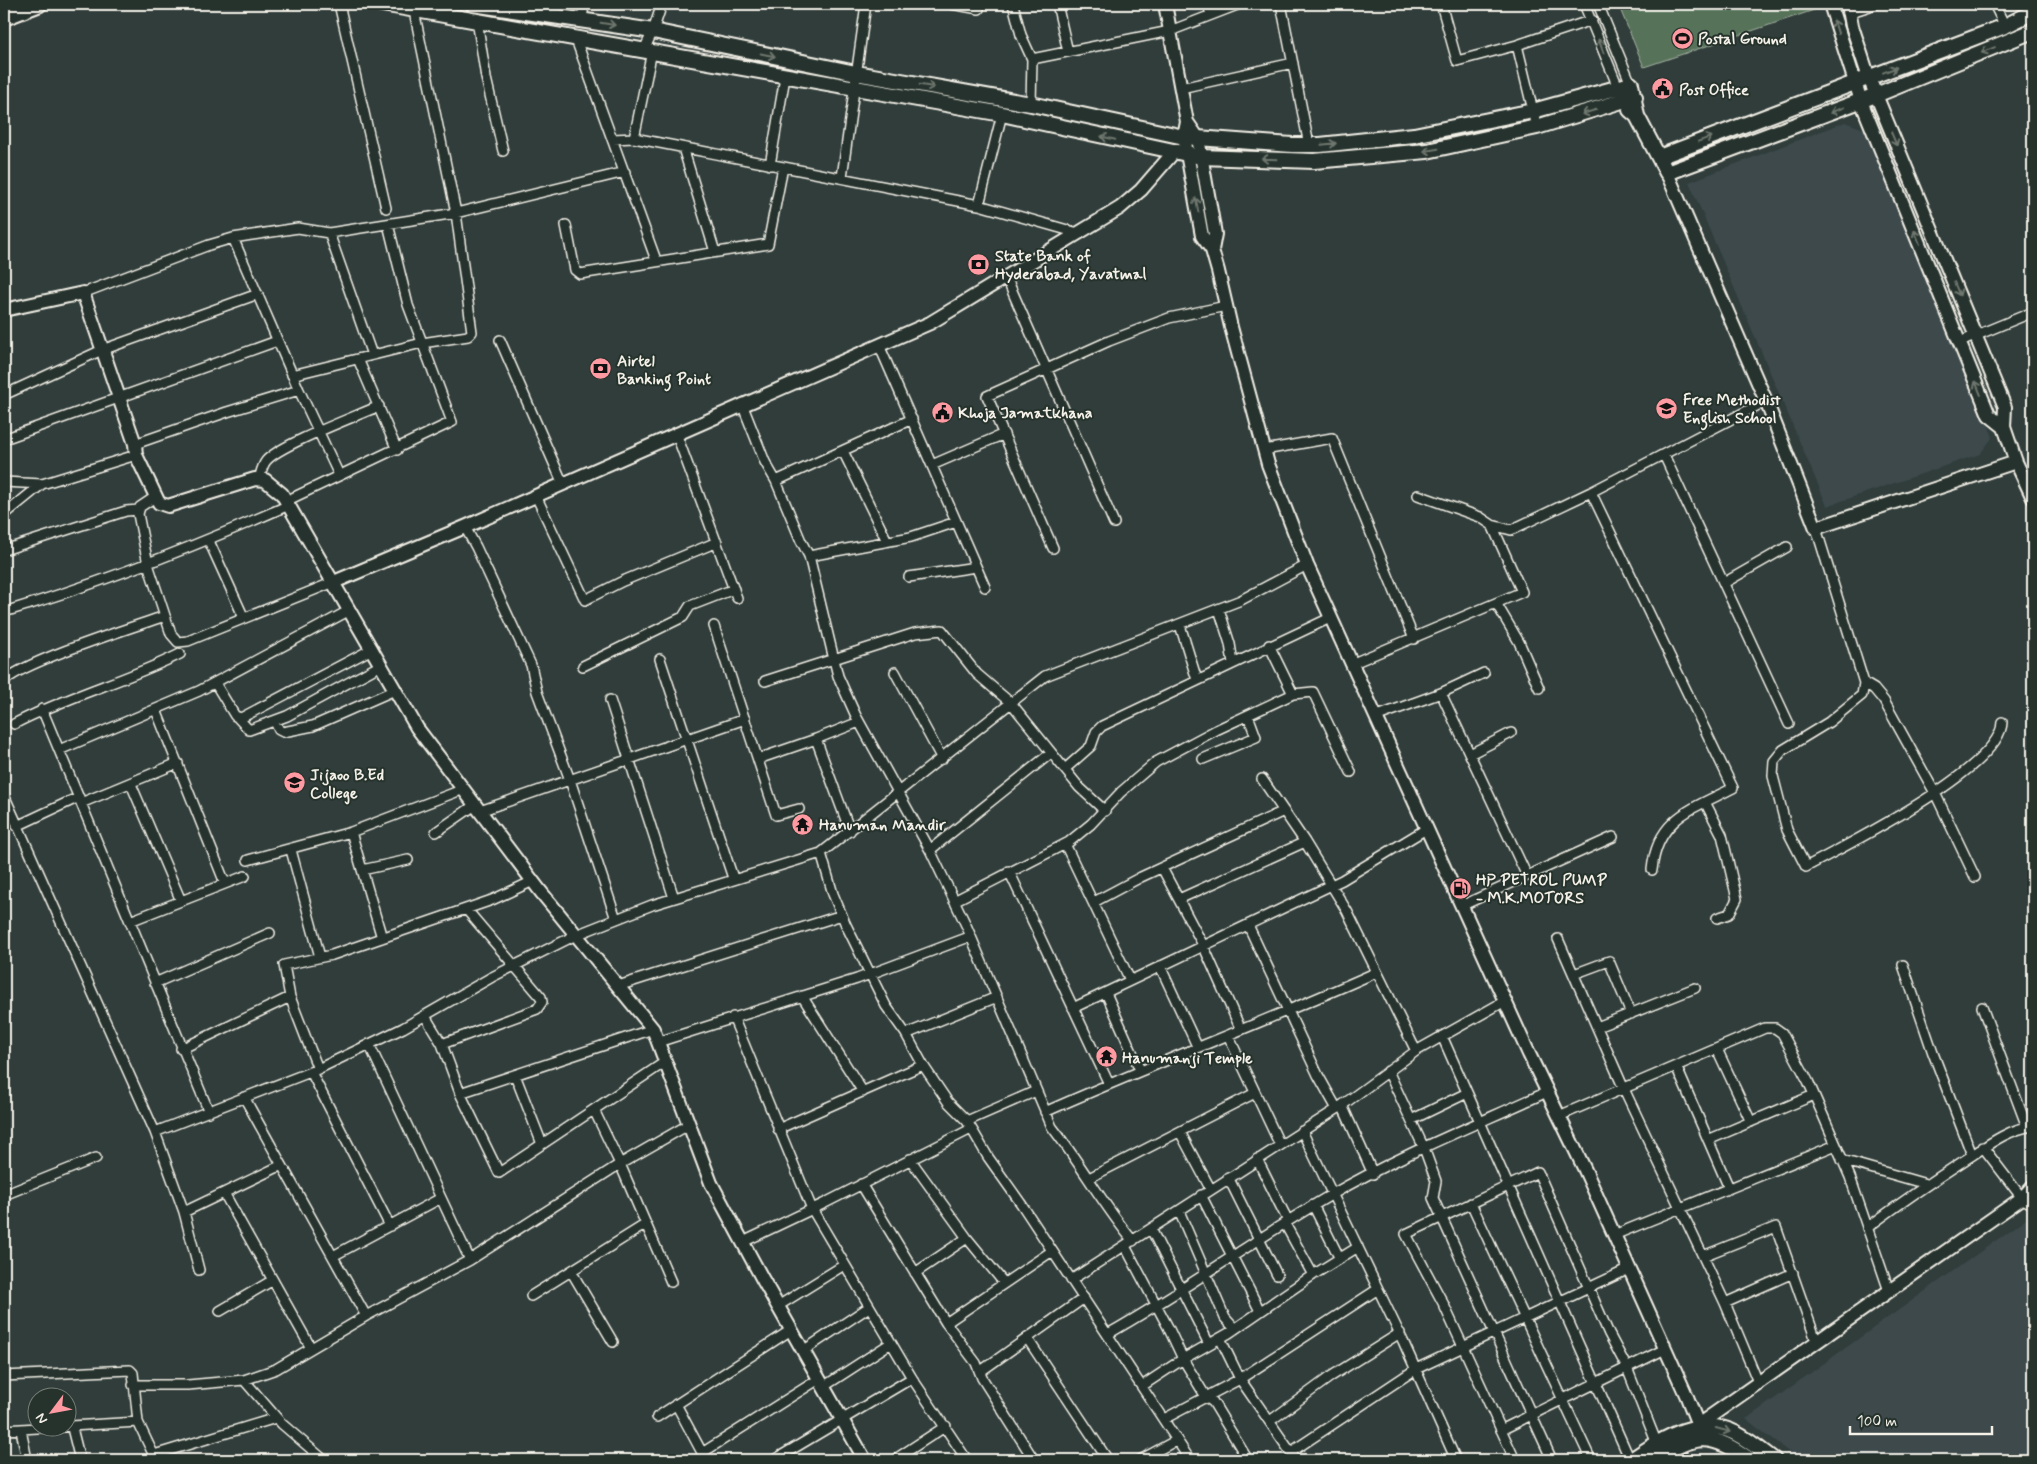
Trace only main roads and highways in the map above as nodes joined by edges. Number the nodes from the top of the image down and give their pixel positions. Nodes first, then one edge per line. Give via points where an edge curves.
1 (35, 4) edge
2 (382, 4) edge
3 (473, 4) edge
4 (413, 6) edge
5 (2033, 12) edge
6 (4, 18) edge
7 (2033, 31) edge
8 (1627, 92) junction
9 (1659, 156) junction
10 (1698, 1432) junction
11 (1631, 1460) edge
12 (1654, 1460) edge
13 (1750, 1460) edge
14 (1774, 1460) edge

1 - 6 main road
2 - 4 main road
3 -> 8 main road via 582,20 655,25 856,73 1191,137 1309,146 1414,136
8 -> 4 main road via 1537,127 1427,151 1323,160 1201,157 1002,114 785,77
9 -> 5 main road via 2005,26
7 -> 9 main road via 1862,101 1667,173
8 - 9 main road
10 - 11 main road via 1657,1444
10 - 12 main road
10 - 13 main road
10 -> 14 main road via 1721,1428 1735,1433

